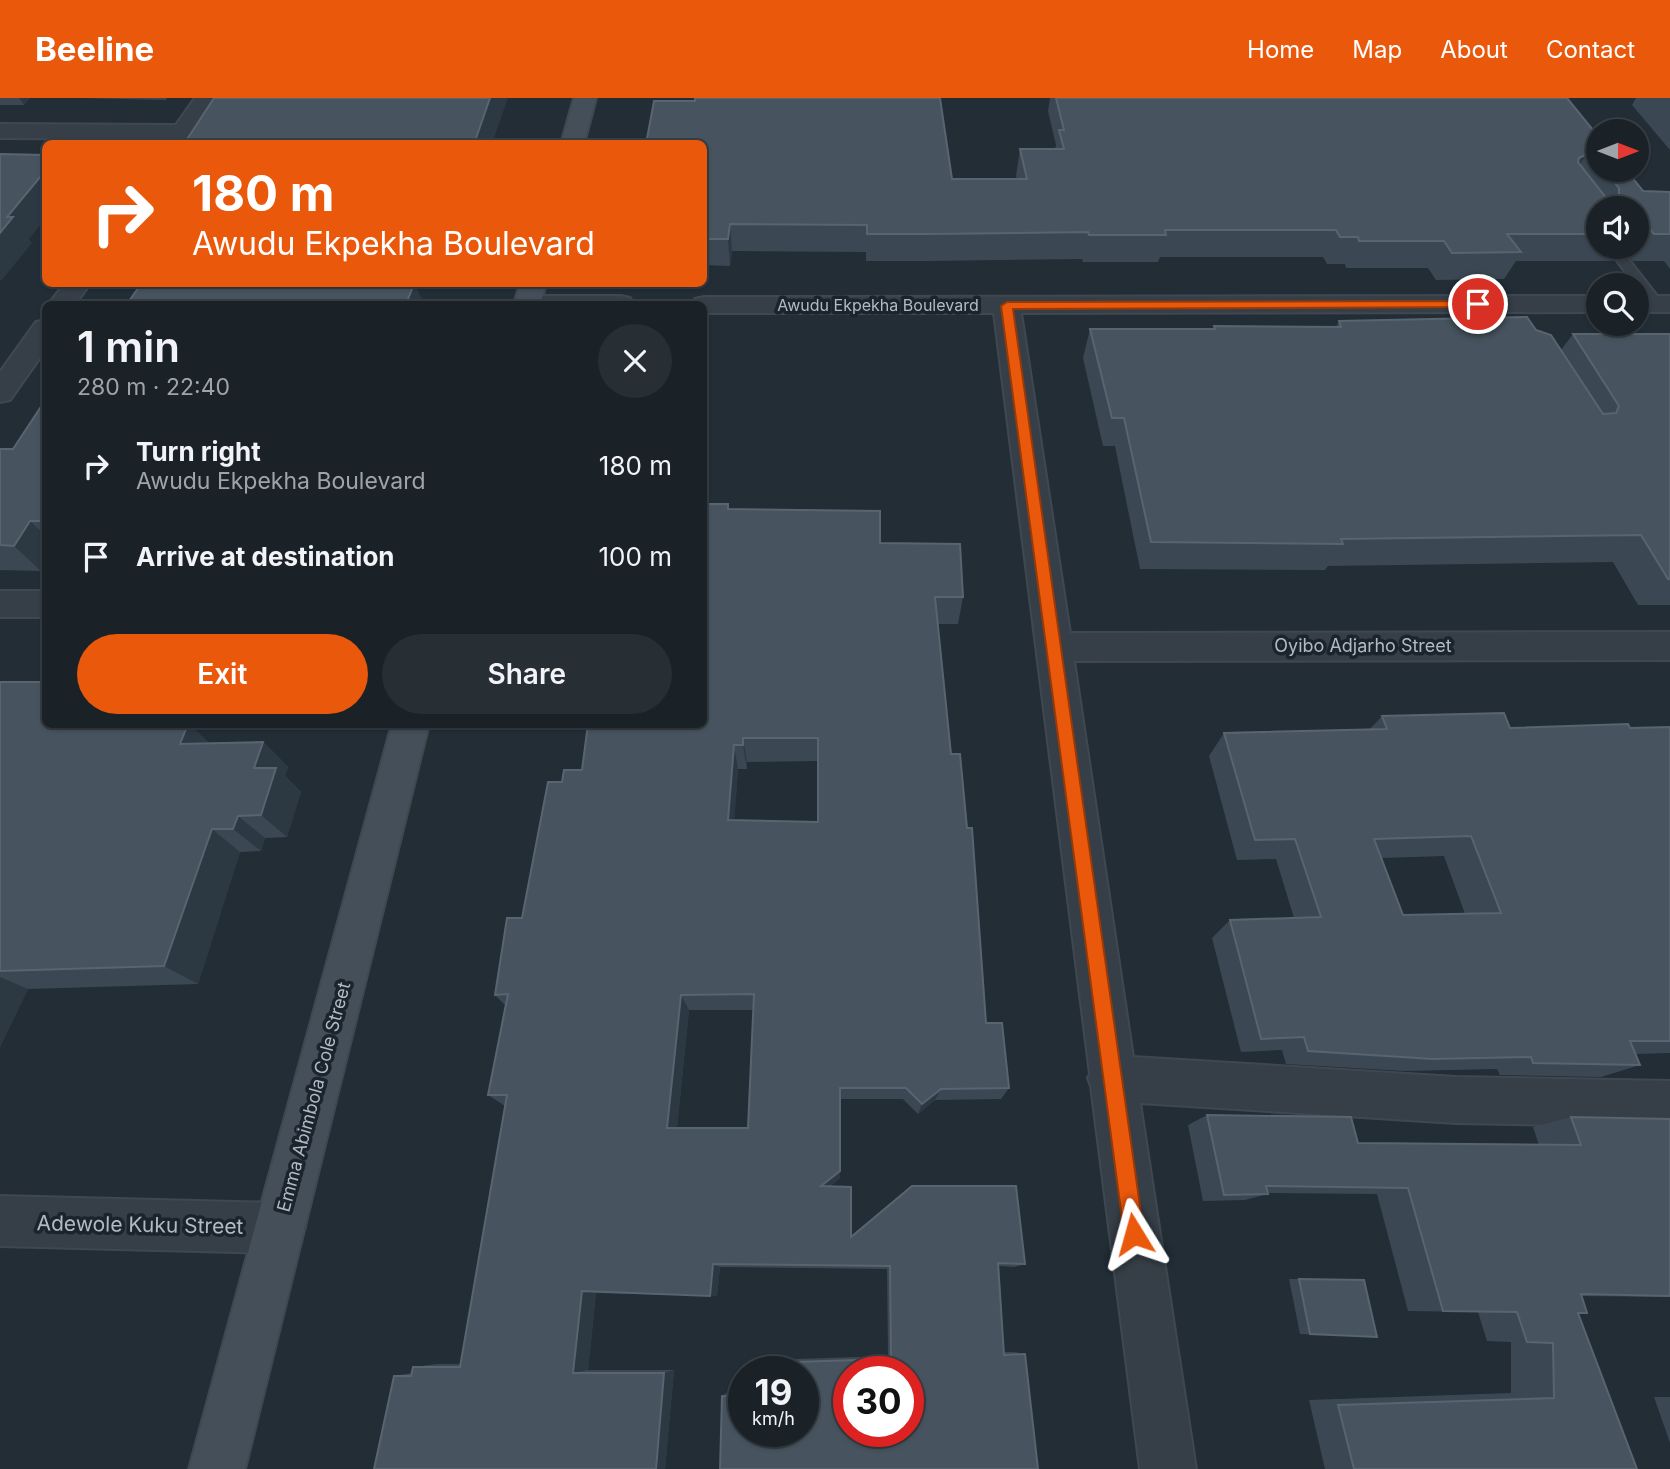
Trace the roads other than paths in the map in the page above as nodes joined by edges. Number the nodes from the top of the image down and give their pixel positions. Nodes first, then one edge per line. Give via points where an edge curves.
1 (206, 98) edge
2 (585, 98) edge
3 (0, 131) edge
4 (178, 138) edge
5 (573, 140) edge
6 (1622, 259) edge
7 (1654, 304) edge
8 (707, 305) edge
9 (1586, 305) edge
10 (1007, 306) junction
11 (42, 332) edge
12 (11, 362) edge
13 (0, 393) edge
14 (0, 604) edge
15 (42, 604) edge
16 (1670, 646) edge
17 (1056, 647) junction
18 (410, 728) edge
19 (1111, 1078) junction
20 (1670, 1104) edge
21 (0, 1221) edge
22 (280, 1228) junction
23 (217, 1469) edge
24 (1168, 1469) edge

1 - 4 street
2 - 5 street
3 - 4 street
6 - 7 lane
8 - 10 street, Awudu Ekpekha Boulevard
9 - 10 street, Awudu Ekpekha Boulevard via 1509,310
10 - 17 street
11 - 12 street
12 - 13 street
14 - 15 street
16 - 17 street, Oyibo Adjarho Street
17 - 19 street
18 - 22 street, Emma Abimbola Cole Street
19 - 20 street via 1456,1100
19 - 24 street
21 - 22 street, Adewole Kuku Street
22 - 23 street, Emma Abimbola Cole Street

